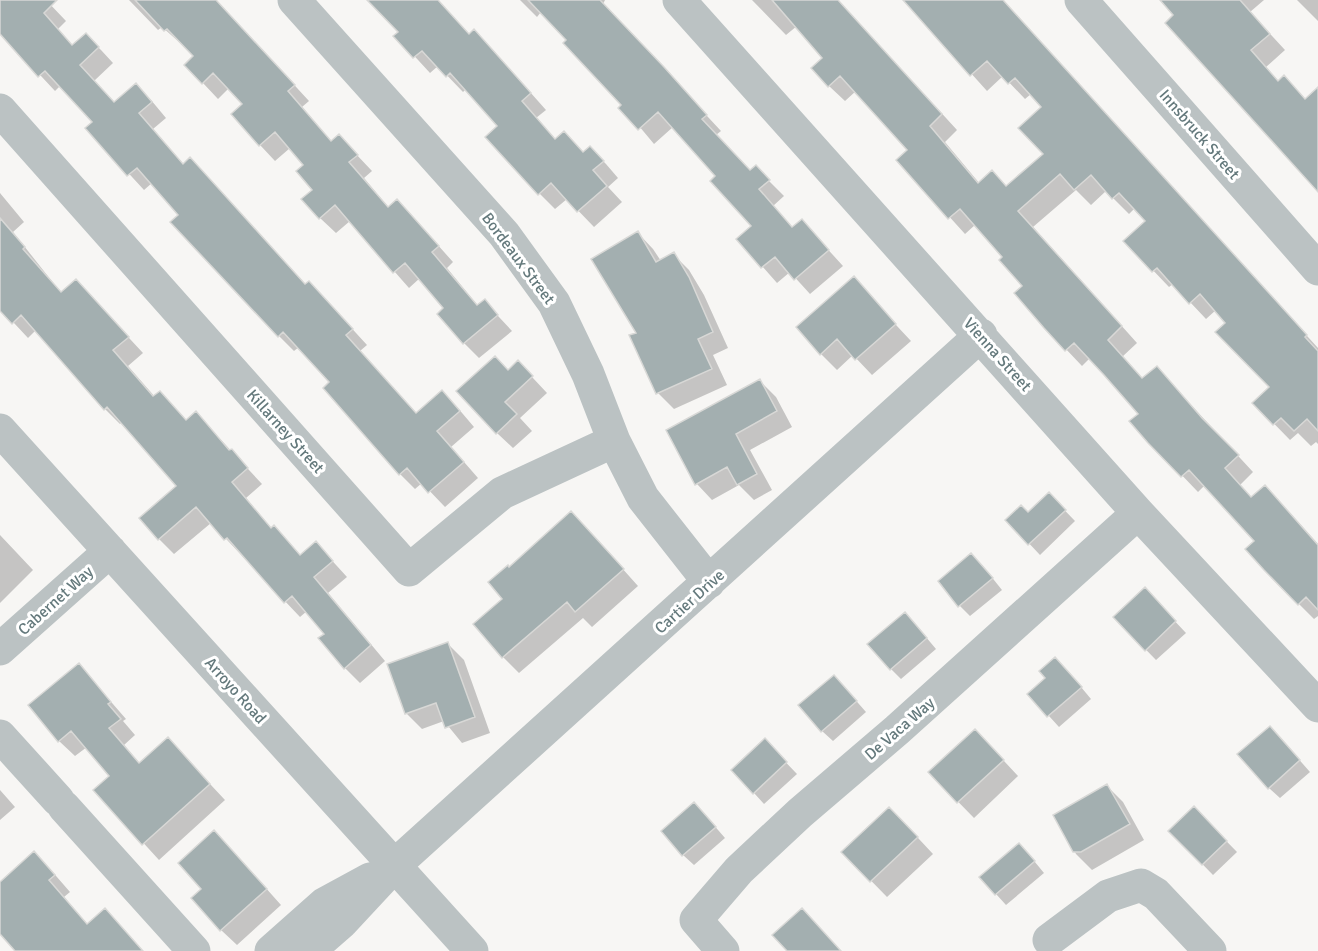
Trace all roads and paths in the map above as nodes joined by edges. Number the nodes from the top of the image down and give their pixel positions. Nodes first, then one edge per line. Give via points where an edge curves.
1 (294, 0) edge
2 (679, 0) edge
3 (1081, 0) edge
4 (0, 110) edge
5 (1318, 269) edge
6 (981, 335) junction
7 (0, 430) edge
8 (614, 441) junction
9 (1138, 513) junction
10 (110, 551) junction
11 (709, 582) junction
12 (0, 649) edge
13 (1318, 706) edge
14 (0, 736) edge
15 (395, 865) junction
16 (1049, 940) dead end
17 (194, 951) edge
18 (271, 951) edge
19 (309, 951) edge
20 (472, 951) edge
21 (723, 951) edge
22 (1210, 951) edge

1 - 8 street, Bordeaux Street via 504,234 554,303
2 - 6 street, Vienna Street
3 - 5 street, Innsbruck Street
4 - 8 street, Killarney Street via 409,570 502,493
6 - 9 street, Vienna Street
6 - 11 street, Cartier Drive
7 - 10 street, Arroyo Road
8 - 11 street, Bordeaux Street via 643,498
9 - 13 street, Vienna Street
9 - 21 street, De Vaca Way via 739,870 696,920
10 - 12 street, Cabernet Way
10 - 15 street, Arroyo Road
11 - 15 street, Cartier Drive
14 - 17 street
15 - 18 street via 324,904
15 - 19 street
15 - 20 street, Arroyo Road
16 - 22 street via 1108,896 1141,885 1156,894

